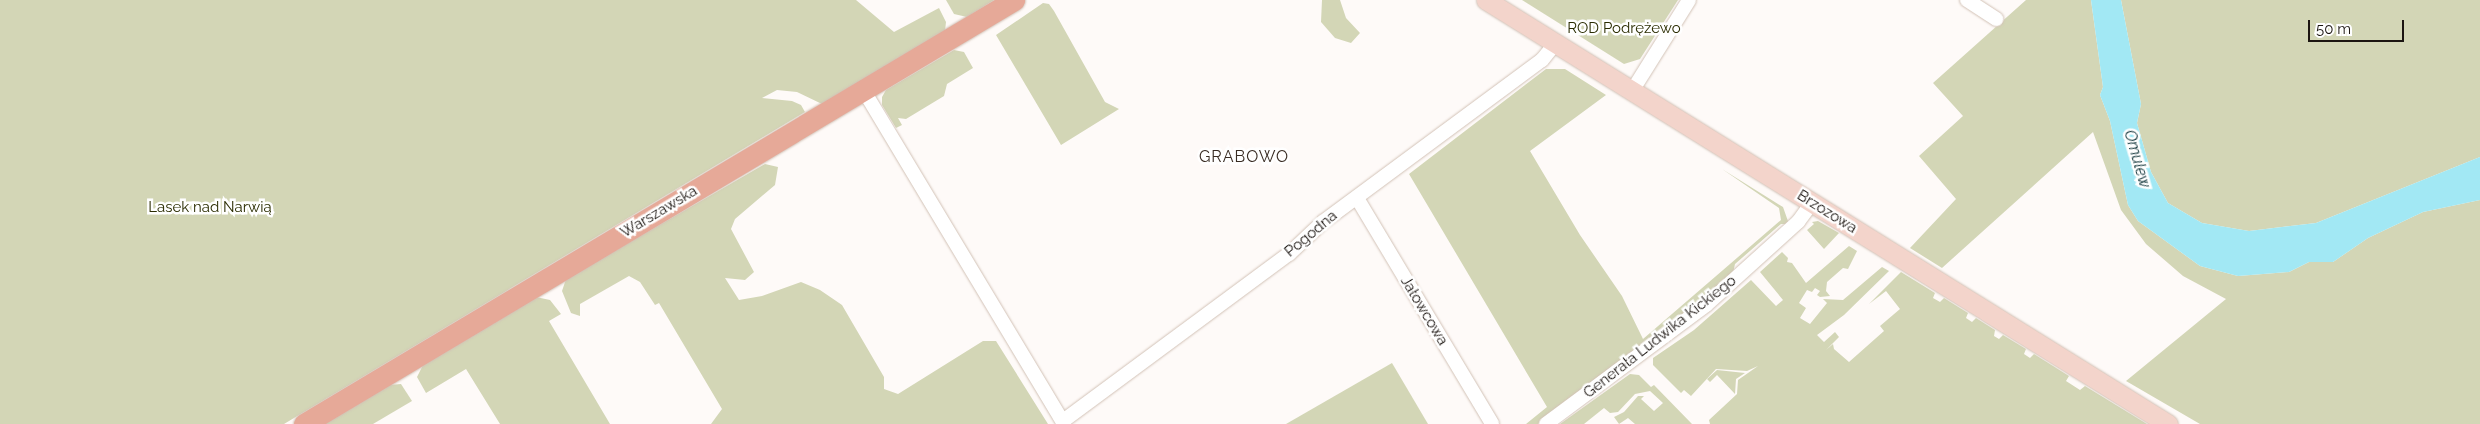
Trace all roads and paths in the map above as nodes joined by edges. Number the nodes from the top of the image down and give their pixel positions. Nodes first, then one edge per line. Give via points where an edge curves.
1 (1014, 0) edge
2 (1486, 0) edge
3 (1689, 0) edge
4 (1967, 0) edge
5 (1996, 19) dead end
6 (1556, 43) junction
7 (864, 91) junction
8 (1632, 91) junction
9 (1357, 198) junction
10 (1812, 203) junction
11 (1064, 422) edge
12 (304, 424) edge
13 (1492, 424) edge
14 (1546, 424) edge
15 (2168, 424) edge

1 - 7 main road, Warszawska
2 - 6 main road, Brzozowa
3 - 8 street
4 - 5 street
6 - 8 main road, Brzozowa
6 - 9 street, Pogodna via 1542,60
7 - 11 street
7 - 12 main road, Warszawska
8 - 10 main road, Brzozowa
9 - 11 street, Pogodna via 1257,279
9 - 13 street, Jałowcowa
10 - 14 street, Generała Ludwika Kickiego via 1798,222 1706,304
10 - 15 main road, Brzozowa

